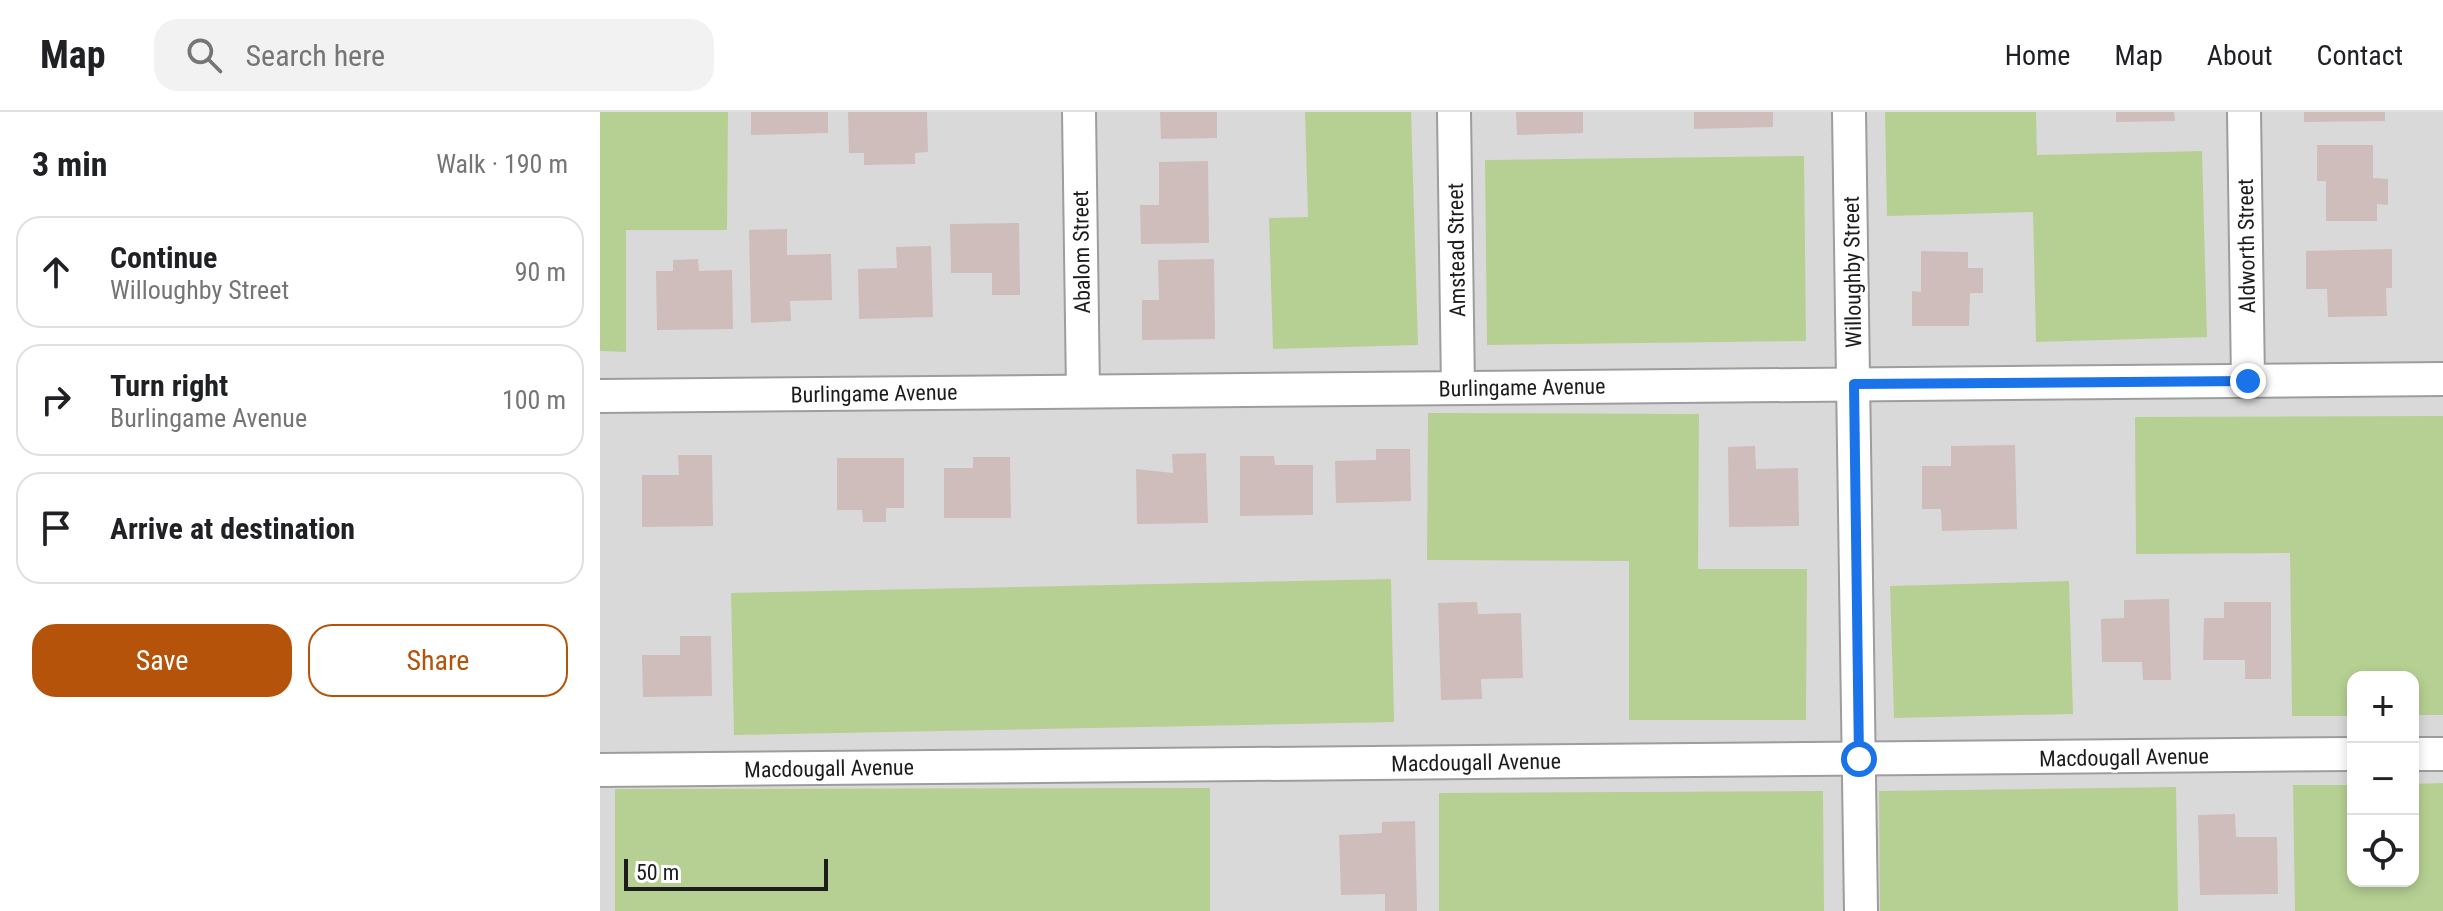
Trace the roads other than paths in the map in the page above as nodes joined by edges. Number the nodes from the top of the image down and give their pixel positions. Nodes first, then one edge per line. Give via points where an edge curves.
1 (1079, 112) edge
2 (1454, 112) edge
3 (1849, 112) edge
4 (2244, 112) edge
5 (2443, 379) edge
6 (2248, 381) junction
7 (1854, 384) junction
8 (1458, 388) junction
9 (1083, 391) junction
10 (600, 396) edge
11 (2347, 754) edge
12 (2419, 754) edge
13 (2443, 754) edge
14 (1859, 759) junction
15 (600, 770) edge
16 (1861, 911) edge

1 - 9 street, Abalom Street
2 - 8 street, Amstead Street
3 - 7 street, Willoughby Street
4 - 6 street, Aldworth Street
5 - 6 street, Burlingame Avenue
6 - 7 street, Burlingame Avenue
7 - 8 street, Burlingame Avenue
7 - 14 street, Willoughby Street
8 - 9 street, Burlingame Avenue
9 - 10 street, Burlingame Avenue
11 - 14 street, Macdougall Avenue
12 - 13 street
14 - 15 street, Macdougall Avenue
14 - 16 street, Willoughby Street

